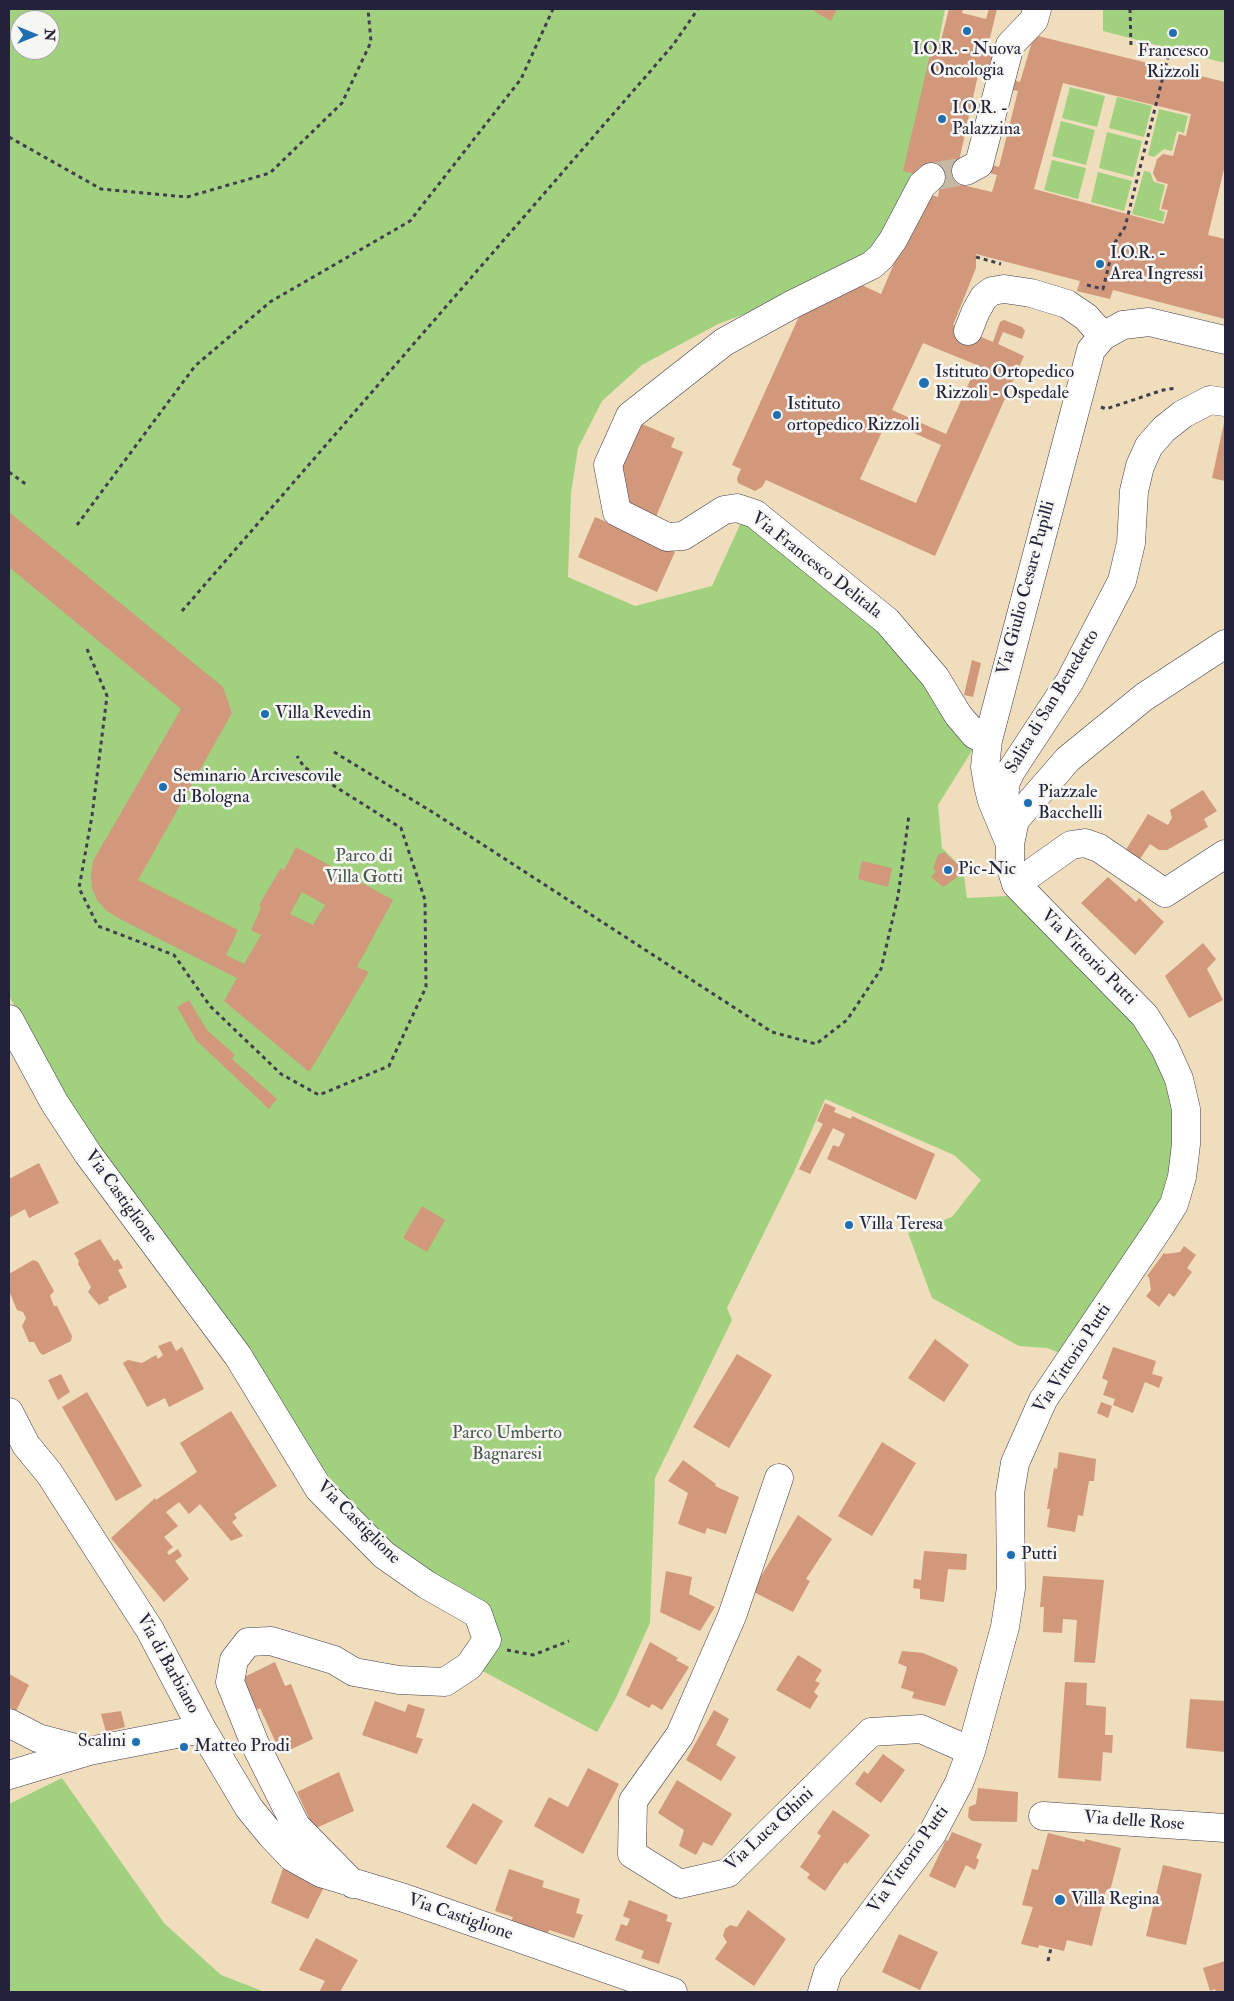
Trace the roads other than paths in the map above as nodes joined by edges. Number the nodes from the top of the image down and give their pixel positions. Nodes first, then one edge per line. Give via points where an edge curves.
1 (1037, 9) edge
2 (966, 171) tunnel mouth
3 (931, 177) tunnel mouth
4 (968, 331) dead end
5 (1103, 336) junction
6 (1225, 340) edge
7 (1225, 402) edge
8 (1225, 644) edge
9 (988, 740) junction
10 (1005, 832) junction
11 (1225, 854) edge
12 (1016, 884) junction
13 (9, 1019) edge
14 (9, 1412) edge
15 (779, 1478) dead end
16 (9, 1724) edge
17 (202, 1729) junction
18 (89, 1751) junction
19 (971, 1751) junction
20 (9, 1775) edge
21 (1043, 1816) dead end
22 (1225, 1828) edge
23 (353, 1884) junction
24 (672, 1992) edge
25 (822, 1992) edge

1 - 2 street via 1034,20 1010,44 979,164
3 - 9 street, Via Francesco Delitala via 922,185 881,257 872,265 724,342 630,416 608,465 617,512 667,537 683,536 724,510 737,508 755,514 887,621 935,677 958,715 975,735
4 - 5 street via 984,297 992,291 1004,289 1067,304 1086,317
5 - 6 street, Via Giulio Cesare Pupilli via 1123,325 1149,322
5 - 9 street, Via Giulio Cesare Pupilli via 1091,350
7 - 10 street, Salita di San Benedetto via 1210,400 1183,414 1149,446 1134,491 1131,543 1122,581 1070,682 1011,771 1006,782
8 - 10 street via 1144,697 1068,758
9 - 10 street, Via Giulio Cesare Pupilli via 985,767 988,785
10 - 12 street
11 - 12 street via 1165,893 1099,848 1085,843 1071,845
12 - 19 street, Via Vittorio Putti via 1145,1016 1179,1079 1186,1109 1186,1144 1182,1177 1174,1204 1043,1400 1016,1463 1010,1493 1011,1588 1005,1627
13 - 23 street, Via Castiglione via 59,1110 238,1356 319,1488 384,1554 427,1585 478,1614 487,1640 469,1666 445,1682 399,1680 354,1672 334,1660 271,1640 248,1642 234,1660 230,1682 255,1744 296,1826
14 - 17 street, Via di Barbiano via 26,1446 49,1473 150,1630
15 - 19 street, Via Luca Ghini via 732,1616 680,1735 633,1801 632,1854 680,1884 728,1873 871,1732 921,1729
16 - 18 street via 38,1738
17 - 18 street
17 - 23 street, Via di Barbiano via 249,1808 292,1857 321,1873
18 - 20 street
19 - 25 street, Via Vittorio Putti via 959,1783 932,1834 828,1972
21 - 22 street, Via delle Rose
23 - 24 street, Via Castiglione via 404,1898

